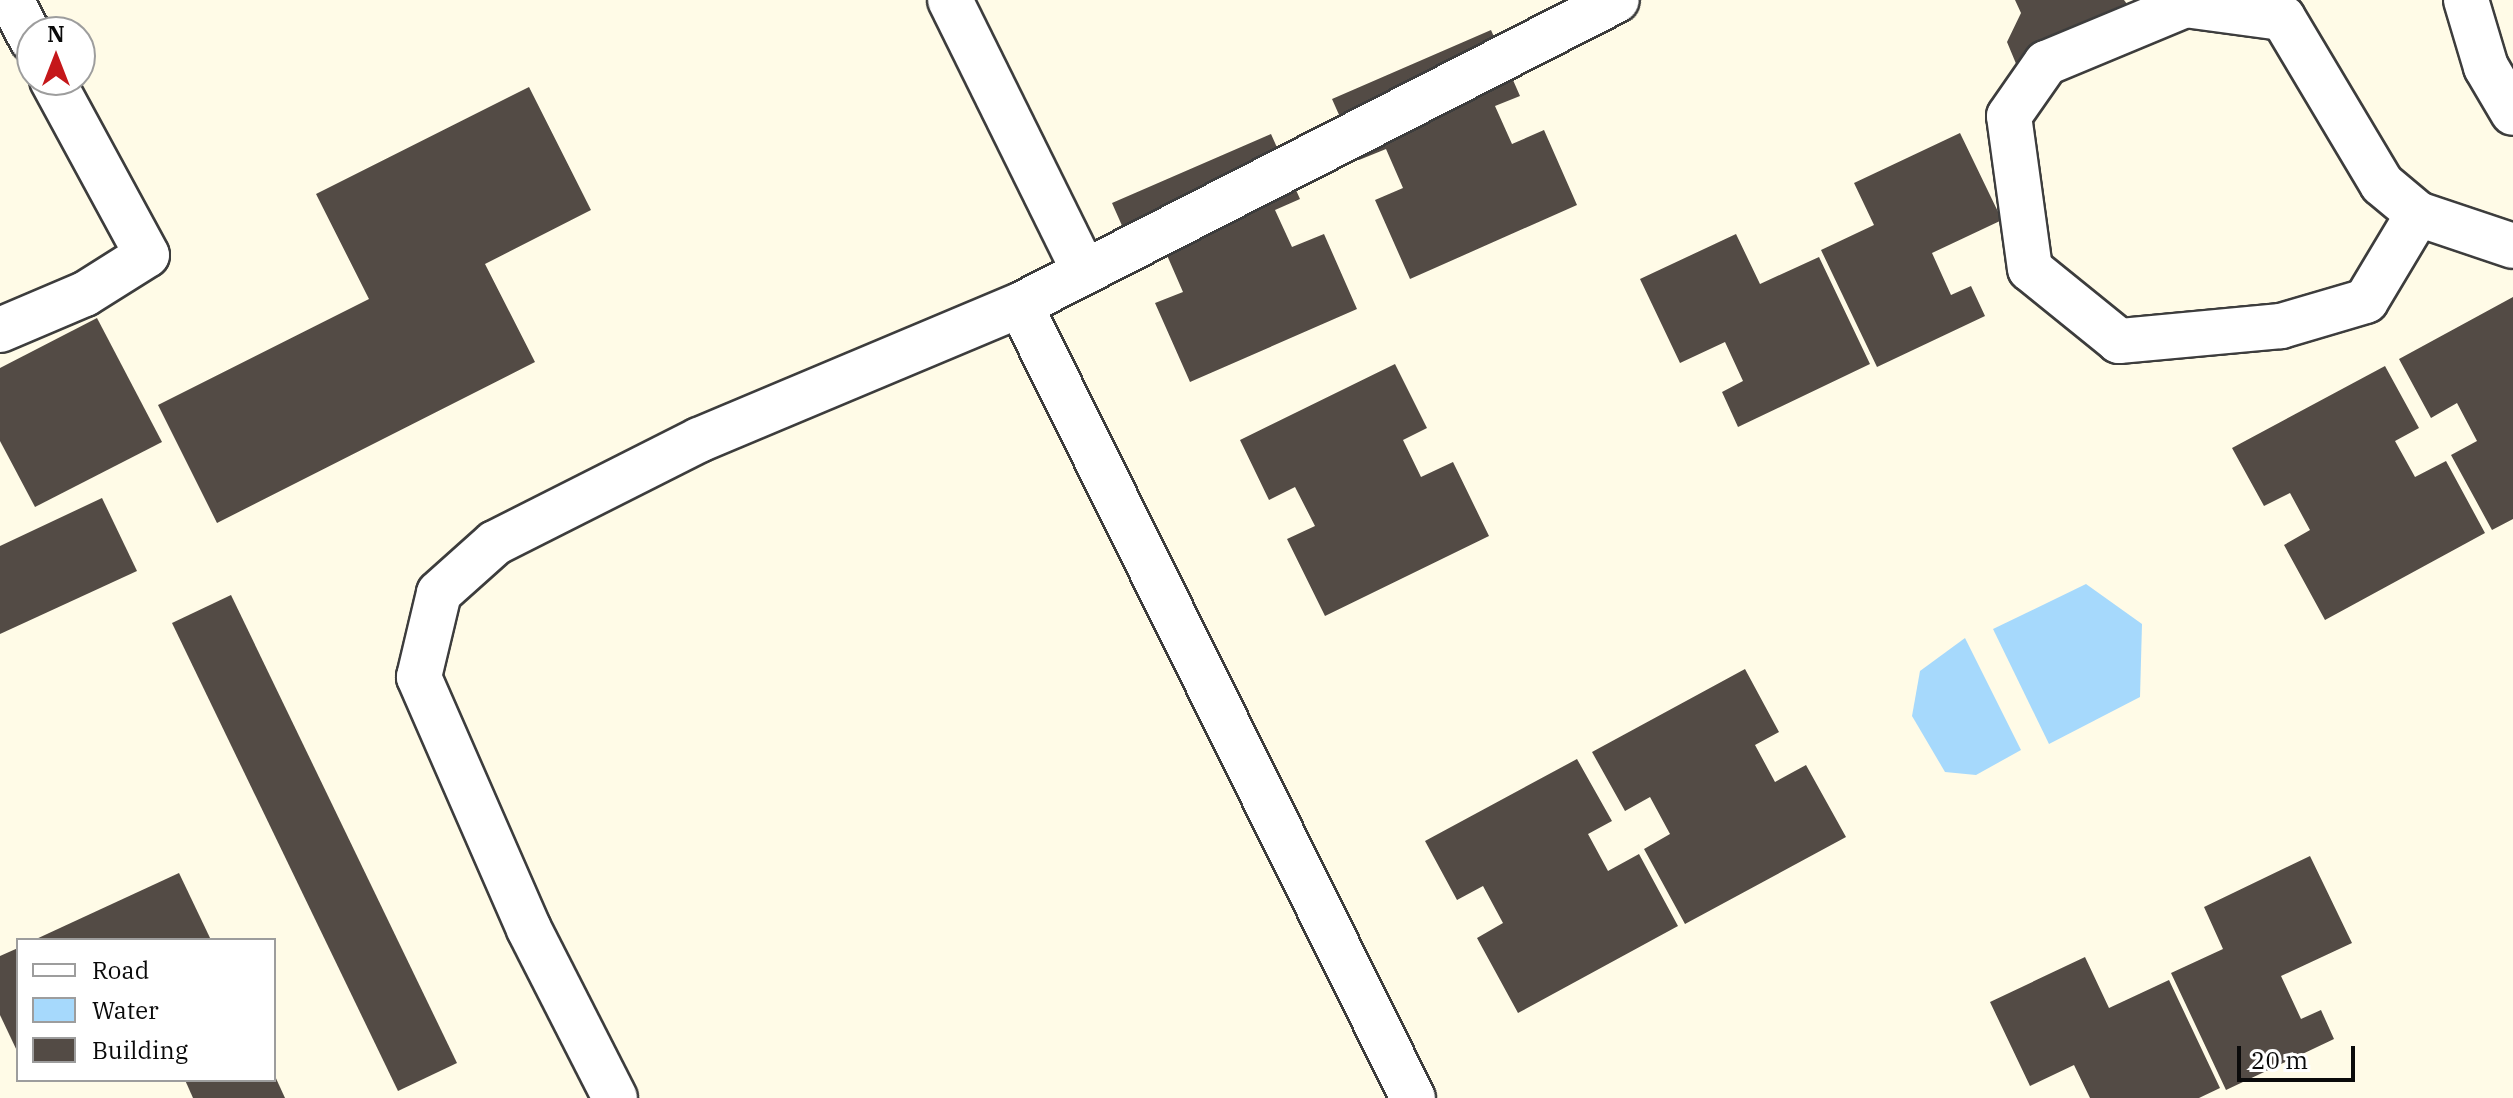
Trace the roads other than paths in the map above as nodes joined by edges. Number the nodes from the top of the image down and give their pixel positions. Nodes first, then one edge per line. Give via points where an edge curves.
1 (950, 0) edge
2 (1617, 0) edge
3 (2466, 0) edge
4 (61, 96) edge
5 (2513, 113) edge
6 (2418, 214) junction
7 (2513, 246) edge
8 (1084, 271) junction
9 (1020, 305) junction
10 (0, 330) edge
11 (615, 1098) edge
12 (1413, 1098) edge

1 - 8 street
2 - 8 street
3 - 5 street via 2486,67
4 - 10 street via 147,255 85,294
6 - 6 street via 2362,160 2283,18 2185,5 2046,63 2009,116 2030,269 2119,341 2281,326 2366,301
6 - 7 street
8 - 9 street
9 - 11 street via 699,440 495,543 439,593 419,677 523,915
9 - 12 street

